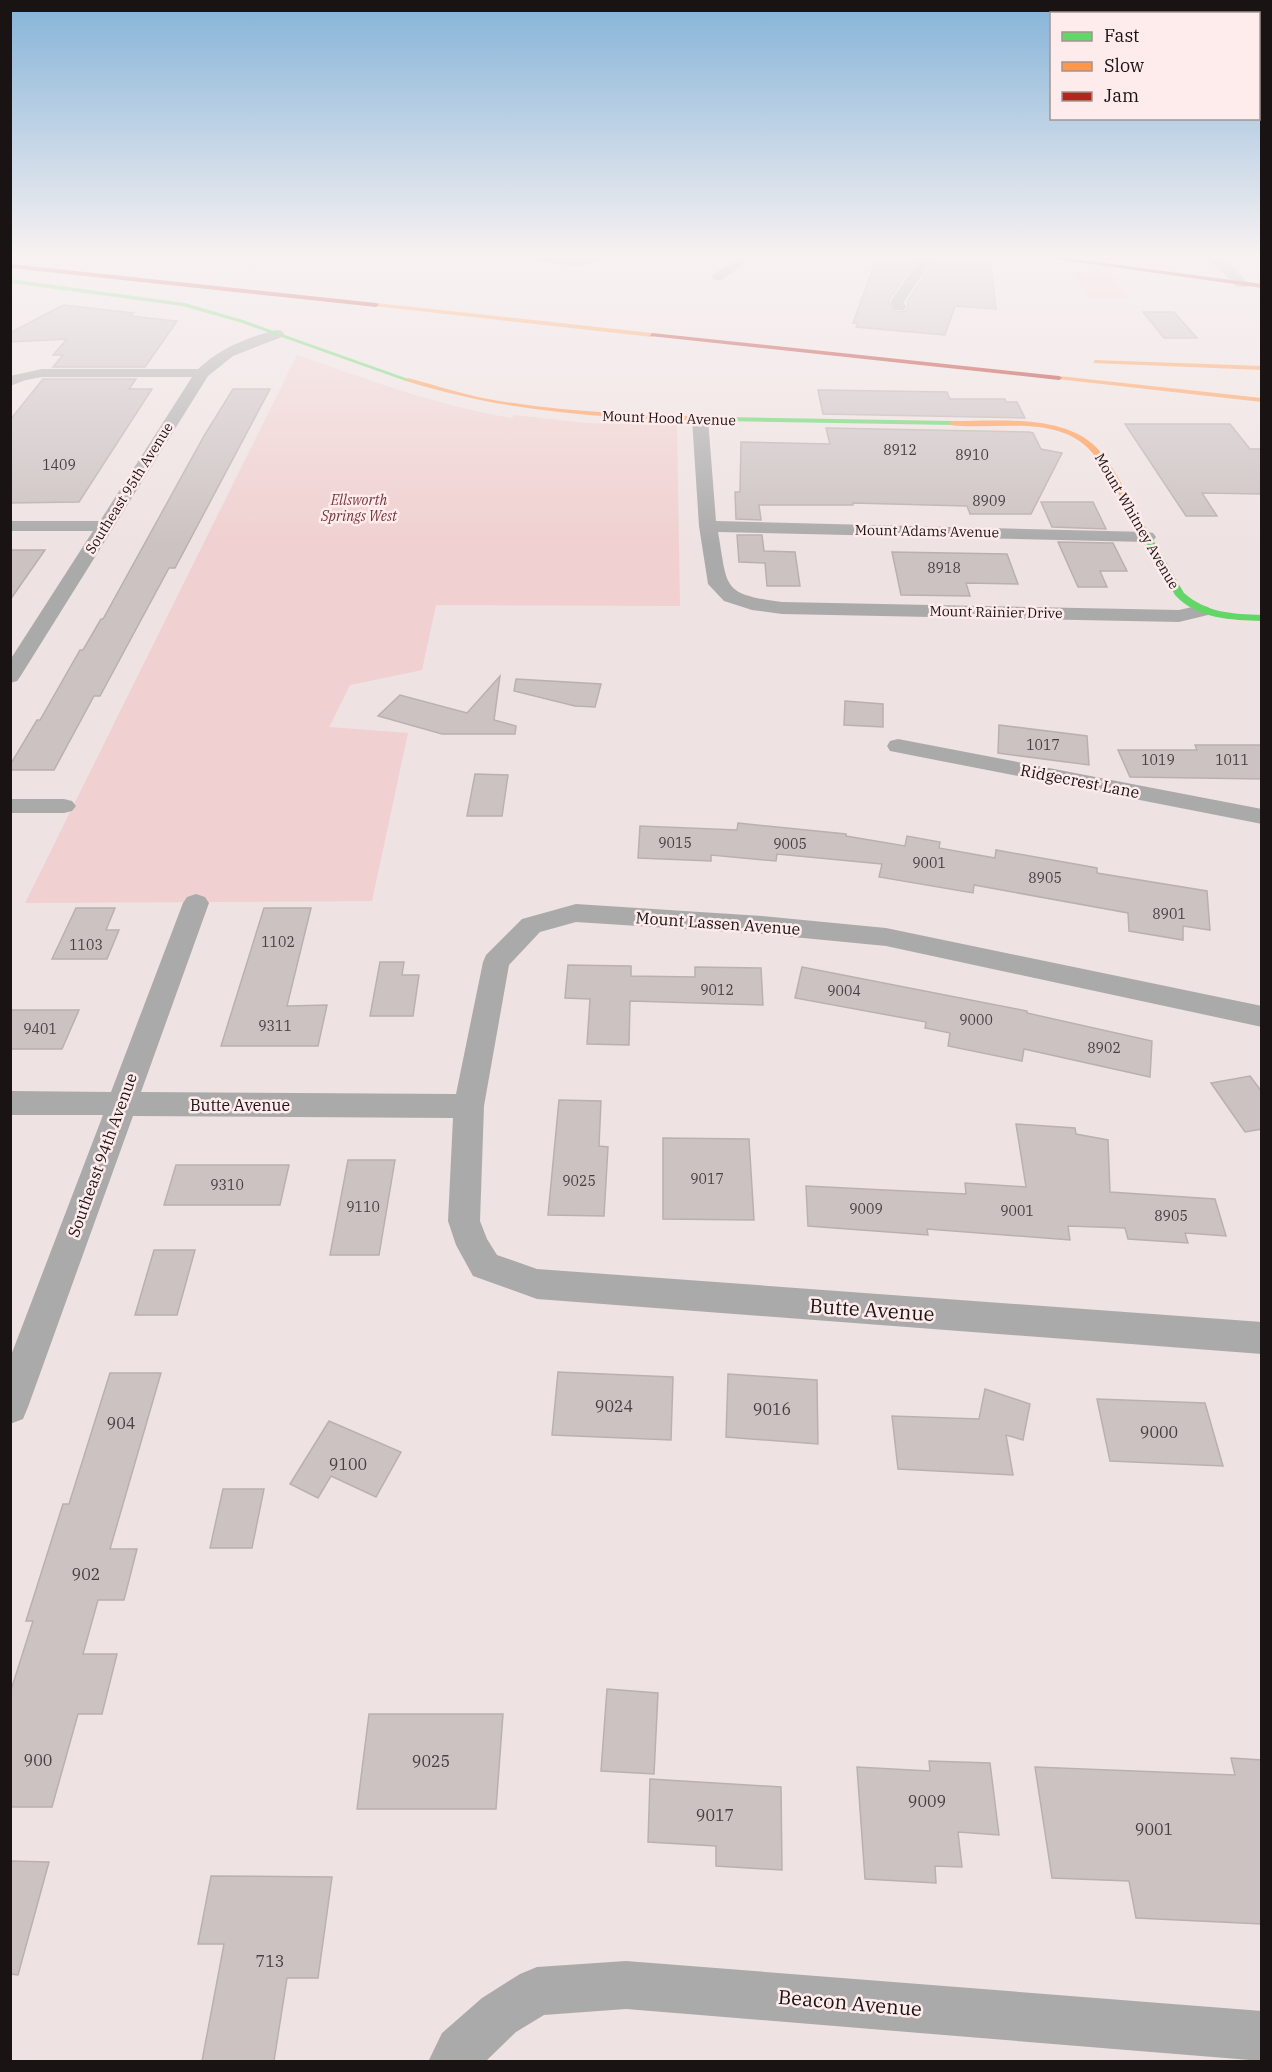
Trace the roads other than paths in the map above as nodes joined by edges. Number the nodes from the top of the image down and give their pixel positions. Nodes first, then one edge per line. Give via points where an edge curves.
1 (234, 352) edge
2 (328, 352) edge
3 (811, 352) edge
4 (903, 352) edge
5 (1262, 358) edge
6 (1080, 361) dead end
7 (1222, 366) junction
8 (1262, 368) edge
9 (202, 373) junction
10 (16, 379) edge
11 (1262, 390) edge
12 (1262, 400) edge
13 (700, 419) junction
14 (1072, 433) joint
15 (10, 526) edge
16 (106, 526) junction
17 (708, 526) junction
18 (1147, 537) junction
19 (1201, 611) junction
20 (1262, 618) edge
21 (20, 647) edge
22 (10, 677) edge
23 (898, 746) dead end
24 (10, 806) edge
25 (64, 806) dead end
26 (1262, 817) edge
27 (196, 903) dead end
28 (1262, 1017) edge
29 (10, 1103) edge
30 (120, 1104) junction
31 (469, 1106) junction
32 (485, 1266) joint
33 (1262, 1338) edge
34 (10, 1407) edge
35 (1262, 2036) edge
36 (456, 2056) edge

1 - 9 street, Southeast 95th Avenue via 216,359
2 - 13 main road, Mount Hood Avenue via 429,387 486,401 583,414
3 - 12 main road
4 - 11 main road
5 - 7 main road
6 - 7 main road
7 - 8 main road
9 - 10 street via 42,373
9 - 16 street, Southeast 95th Avenue
13 - 14 main road, Mount Hood Avenue via 1029,425
13 - 17 street
14 - 18 main road, Mount Whitney Avenue via 1093,446
15 - 16 street
16 - 21 street, Southeast 95th Avenue
17 - 18 street, Mount Adams Avenue
17 - 19 street, Mount Rainier Drive via 718,584 731,597 752,604 782,608 1179,616
18 - 19 main road, Mount Whitney Avenue via 1180,595 1188,605
19 - 20 main road, Mount Rainier Drive via 1213,616
21 - 22 street, Southeast 95th Avenue
23 - 26 street, Ridgecrest Lane
24 - 25 street
27 - 30 street, Southeast 94th Avenue
28 - 31 street, Mount Lassen Avenue via 886,937 576,913 531,925 496,962
29 - 30 street, Butte Avenue
30 - 31 street, Butte Avenue
30 - 34 street, Southeast 94th Avenue
31 - 32 street, Mount Lassen Avenue via 464,1221
32 - 33 street, Butte Avenue via 537,1284
35 - 36 street, Beacon Avenue via 626,1985 537,1991 499,2015

